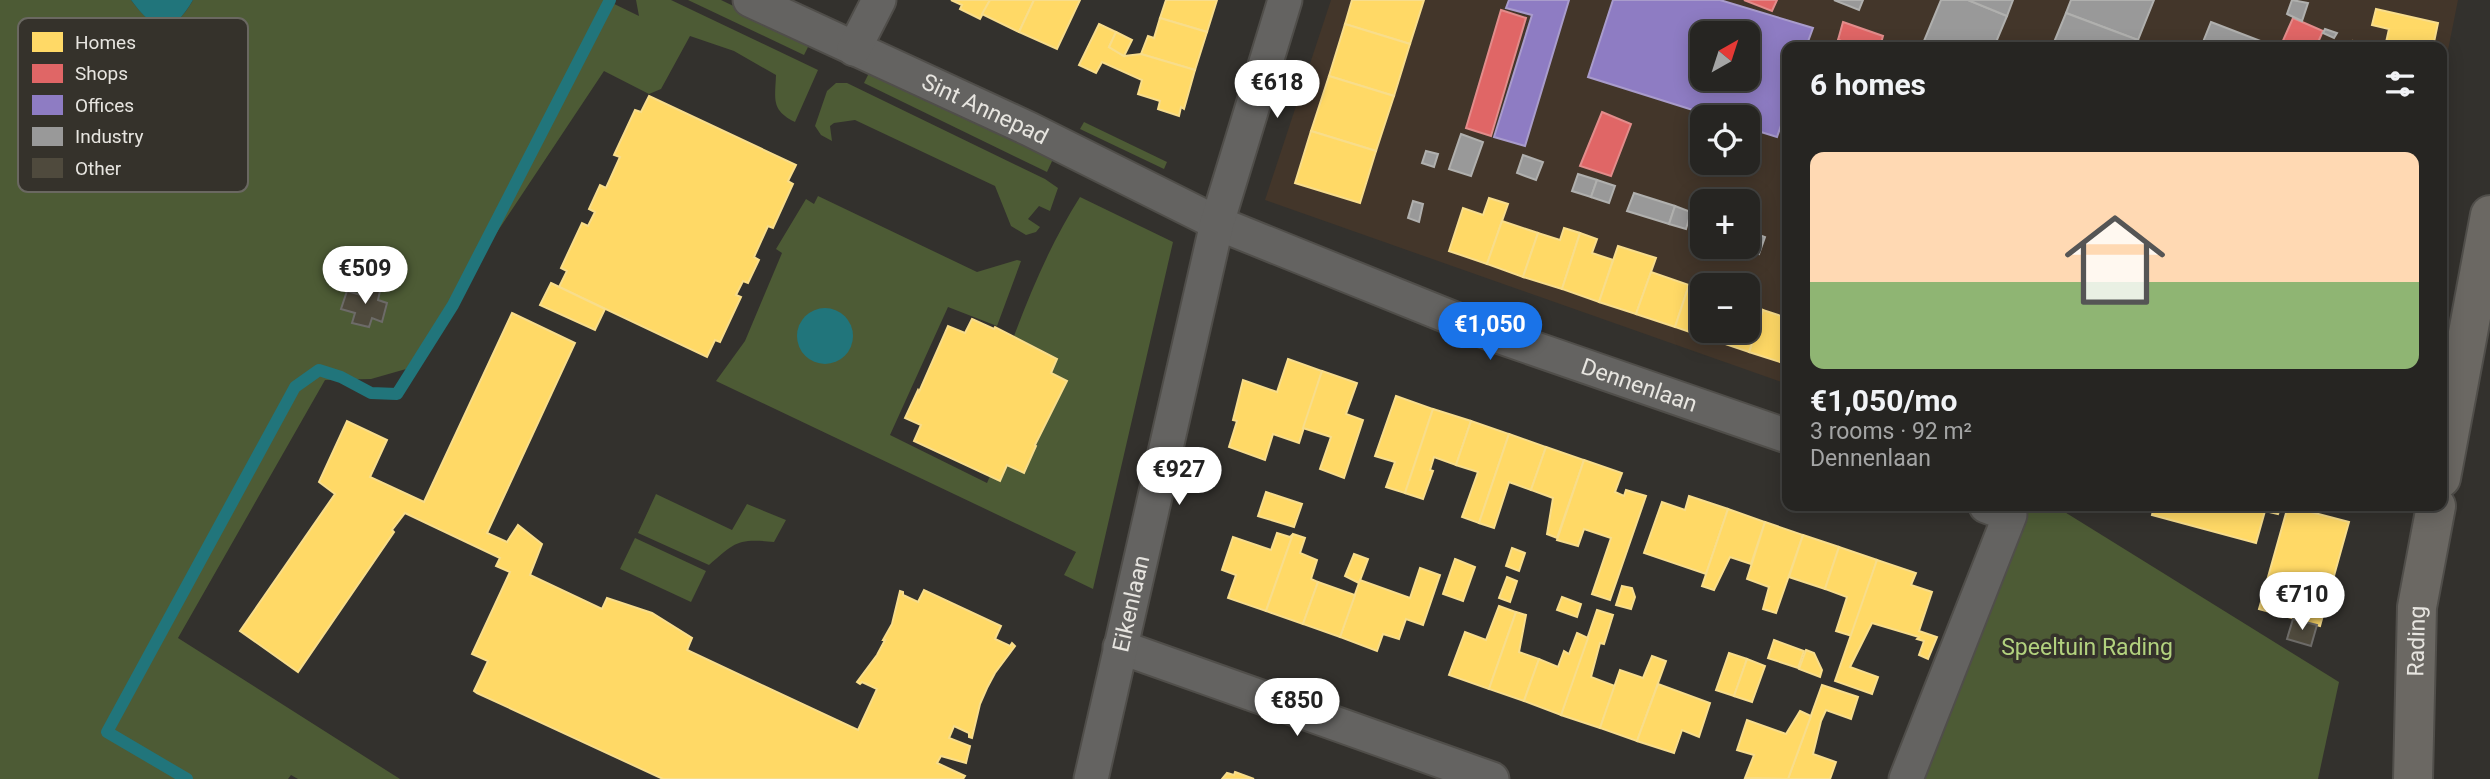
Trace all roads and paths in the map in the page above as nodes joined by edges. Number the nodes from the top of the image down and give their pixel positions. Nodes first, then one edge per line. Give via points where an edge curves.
1 (750, 0) edge
2 (879, 0) edge
3 (1285, 0) edge
4 (854, 49) junction
5 (2490, 215) edge
6 (1217, 223) junction
7 (1782, 434) edge
8 (2447, 446) edge
9 (2004, 511) edge
10 (2435, 511) edge
11 (1120, 647) junction
12 (1091, 779) edge
13 (1492, 779) edge
14 (1906, 779) edge
15 (2413, 779) edge

1 - 4 street, Sint Annepad
2 - 4 street
3 - 6 street, Eikenlaan
4 - 6 street, Sint Annepad via 1029,129
5 - 8 main road
6 - 7 street, Dennenlaan via 1492,334
6 - 11 street, Eikenlaan
9 - 14 street
10 - 15 main road, Rading via 2417,607
11 - 12 street, Eikenlaan
11 - 13 street

